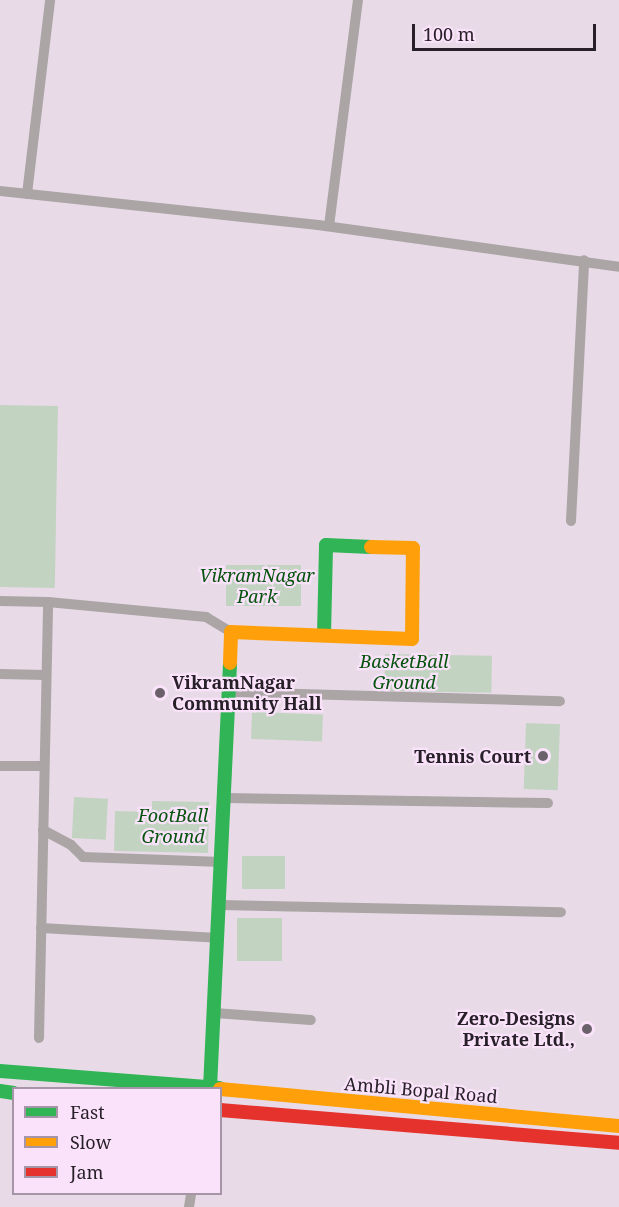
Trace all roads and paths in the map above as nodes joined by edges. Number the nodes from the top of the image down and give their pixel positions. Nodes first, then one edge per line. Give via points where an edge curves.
1 (50, 0) edge
2 (358, 0) edge
3 (0, 191) edge
4 (27, 194) junction
5 (329, 226) junction
6 (584, 260) junction
7 (619, 267) edge
8 (571, 521) dead end
9 (0, 601) edge
10 (48, 602) junction
11 (231, 632) junction
12 (324, 635) junction
13 (0, 674) edge
14 (46, 675) junction
15 (229, 692) junction
16 (560, 701) dead end
17 (0, 766) edge
18 (44, 766) junction
19 (224, 798) junction
20 (548, 803) dead end
21 (43, 830) junction
22 (222, 862) junction
23 (219, 905) junction
24 (561, 912) dead end
25 (41, 928) junction
26 (218, 938) junction
27 (215, 1013) junction
28 (311, 1020) dead end
29 (39, 1038) dead end
30 (0, 1071) edge
31 (202, 1087) edge
32 (215, 1087) edge
33 (222, 1089) edge
34 (222, 1110) edge
35 (619, 1126) edge
36 (619, 1143) edge

1 - 4 street
2 - 5 street
3 - 4 street
4 - 5 street
5 - 6 street
6 - 7 street
6 - 8 street
9 - 10 street
10 - 11 street via 206,617
10 - 14 street
11 - 12 street
11 - 15 street
12 - 12 street via 412,639 413,548 326,544
13 - 14 street
14 - 18 street
15 - 16 street
15 - 19 street
17 - 18 street
18 - 21 street
19 - 20 street
19 - 22 street
21 - 22 street via 71,845 83,857
21 - 25 street
22 - 23 street
23 - 24 street
23 - 26 street
25 - 26 street
25 - 29 street
26 - 27 street
27 - 28 street
27 - 32 street
30 - 31 street, Ambli Bopal Road
33 - 35 street, Ambli Bopal Road
34 - 36 street, Ambli Bopal Road

